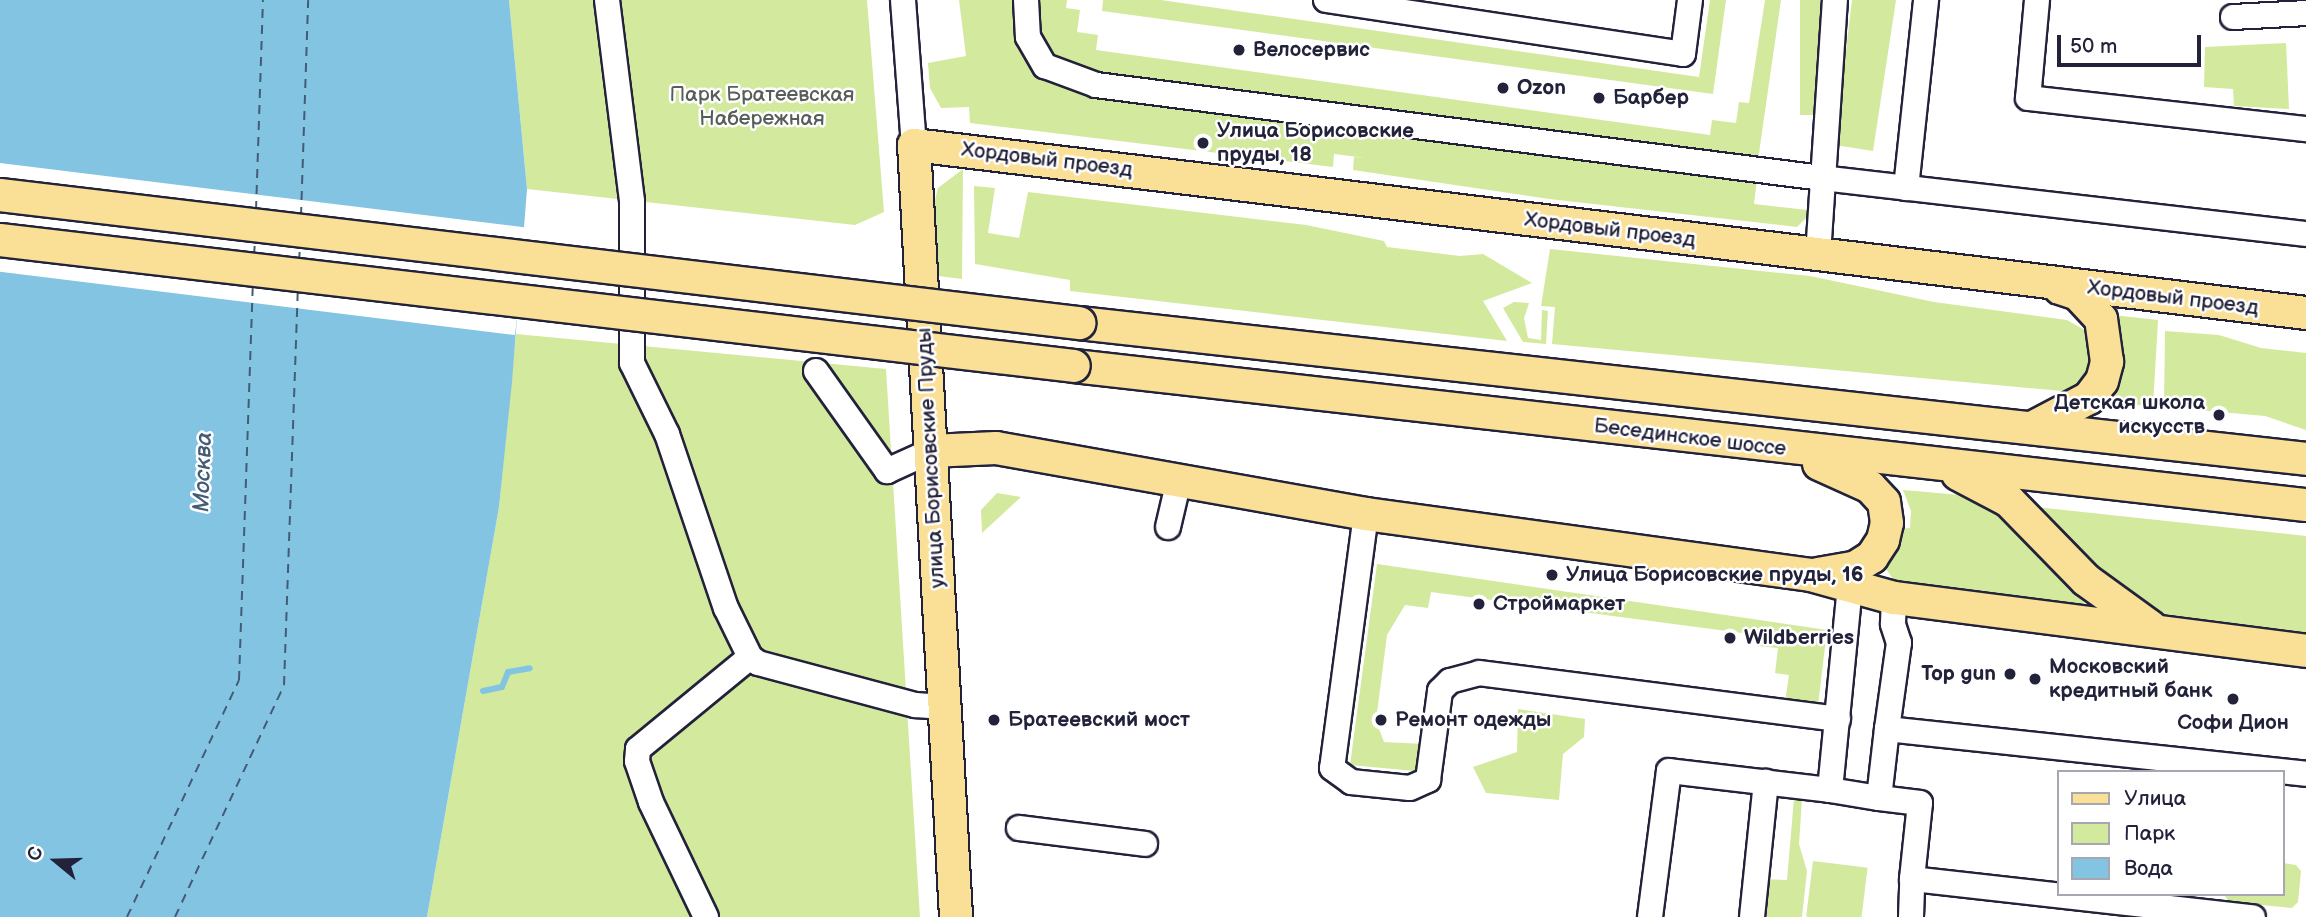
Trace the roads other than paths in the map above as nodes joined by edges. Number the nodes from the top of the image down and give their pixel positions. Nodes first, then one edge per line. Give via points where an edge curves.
1 (607, 0) edge
2 (903, 0) edge
3 (1026, 0) edge
4 (1326, 0) edge
5 (1690, 0) edge
6 (1835, 0) edge
7 (1926, 0) edge
8 (2037, 0) edge
9 (2306, 13) edge
10 (2233, 17) dead end
11 (2306, 128) edge
12 (914, 145) junction
13 (1822, 178) junction
14 (1906, 188) junction
15 (0, 195) edge
16 (2306, 234) edge
17 (0, 240) edge
18 (1818, 255) junction
19 (2045, 283) junction
20 (2306, 313) edge
21 (816, 371) dead end
22 (2031, 429) junction
23 (1775, 449) junction
24 (931, 451) junction
25 (2306, 459) edge
26 (1927, 462) junction
27 (1179, 481) junction
28 (2306, 505) edge
29 (1366, 514) junction
30 (1168, 527) dead end
31 (1811, 575) junction
32 (1850, 586) junction
33 (1894, 598) junction
34 (2162, 632) junction
35 (2306, 651) edge
36 (750, 657) junction
37 (945, 707) junction
38 (1838, 719) junction
39 (1887, 729) junction
40 (2269, 770) edge
41 (2285, 772) edge
42 (2306, 774) edge
43 (1766, 782) junction
44 (1830, 790) junction
45 (1879, 798) junction
46 (1019, 828) dead end
47 (1145, 844) dead end
48 (1912, 879) junction
49 (2058, 895) edge
50 (2065, 896) edge
51 (706, 917) edge
52 (956, 917) edge
53 (1650, 917) edge
54 (1752, 917) edge
55 (1911, 917) edge
56 (2253, 917) edge

1 - 36 street via 632,201 632,363 667,434 726,608
2 - 12 street, улица Борисовские Пруды
3 - 13 street via 1028,37 1045,66 1097,85
4 - 5 street via 1683,54
6 - 13 street
7 - 14 street
8 - 11 street via 2028,97
9 - 10 street
12 - 18 main road, Хордовый проезд
12 - 24 main road, улица Борисовские Пруды
13 - 14 street
13 - 18 street
14 - 16 street
15 - 22 main road, bridge via 1079,323
17 - 23 main road, Бесединское шоссе, bridge
18 - 19 main road, Хордовый проезд
19 - 20 main road, Хордовый проезд
19 - 22 main road via 2078,294 2094,310 2107,340 2107,362 2102,381 2089,398
21 - 24 street via 887,471
22 - 25 main road
23 - 26 main road, Бесединское шоссе
23 - 31 main road via 1855,477 1884,502 1884,540 1871,557 1856,567
24 - 27 main road via 996,448
24 - 37 main road, улица Борисовские Пруды
26 - 28 main road, Бесединское шоссе
26 - 34 main road via 1978,481 2009,501 2086,580 2134,619
27 - 29 main road
27 - 30 street
29 - 31 main road
29 - 38 street via 1332,768 1351,782 1410,788 1428,780 1440,691 1450,681 1479,673
31 - 32 main road
32 - 33 main road
32 - 38 street
33 - 34 main road
33 - 39 street via 1893,624 1899,643
34 - 35 main road
36 - 37 street via 778,670 915,705
36 - 51 street via 638,749 637,761 651,802
37 - 52 main road, улица Борисовские Пруды
38 - 44 street
39 - 40 street
39 - 45 street
41 - 42 street
43 - 44 street
43 - 53 street via 1669,771
43 - 54 street
44 - 45 street
45 - 48 street via 1920,803
46 - 47 street
48 - 49 street
48 - 55 street
50 - 56 street

